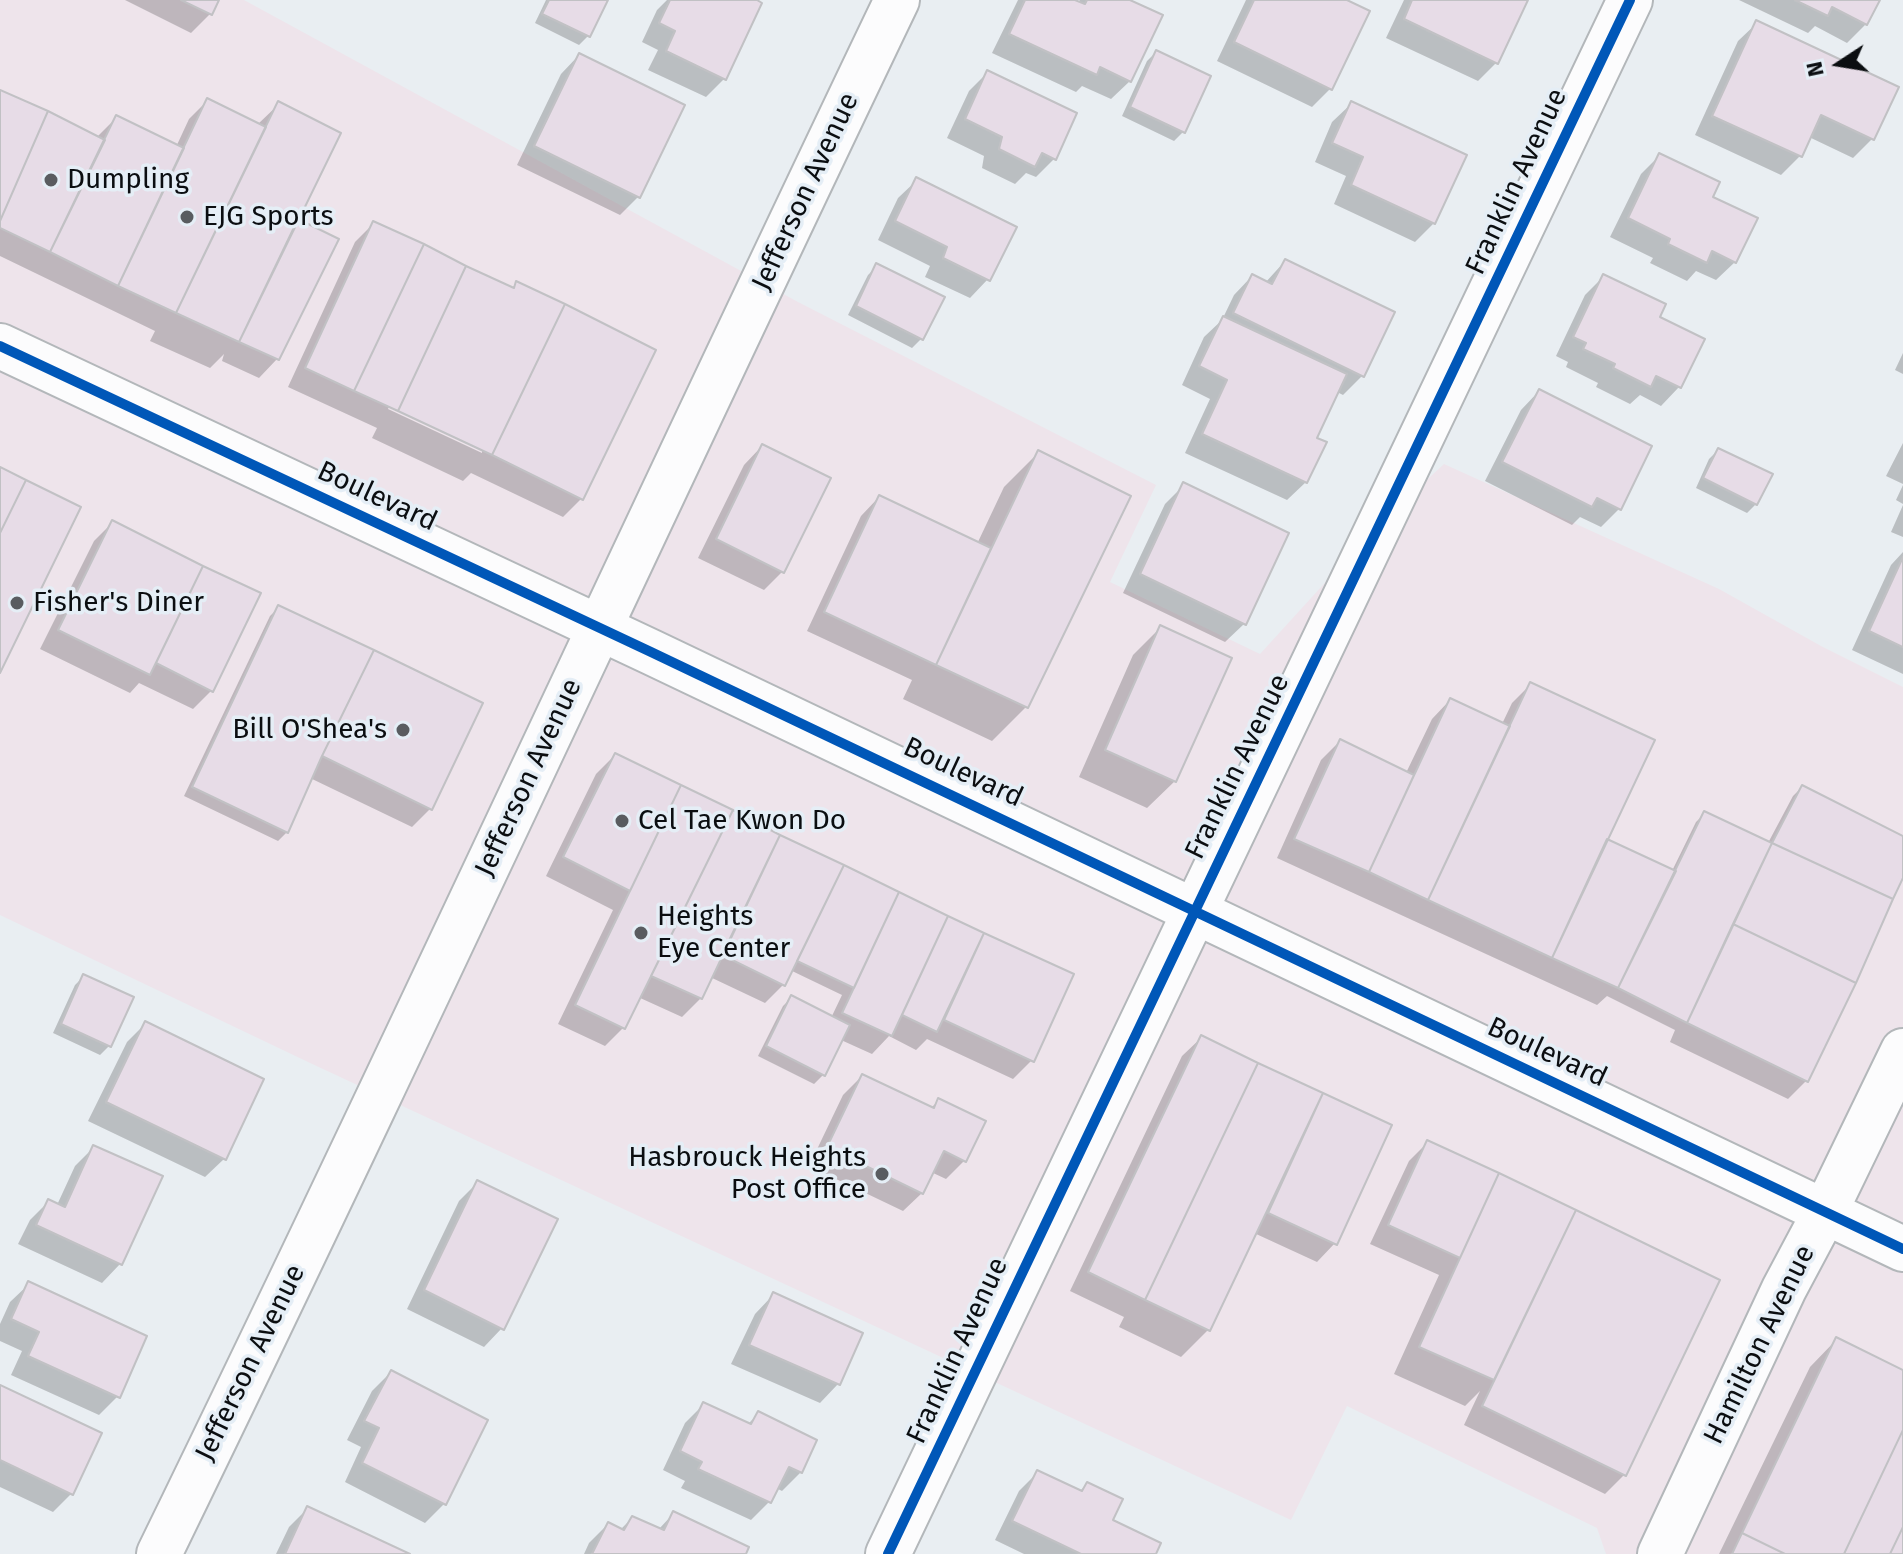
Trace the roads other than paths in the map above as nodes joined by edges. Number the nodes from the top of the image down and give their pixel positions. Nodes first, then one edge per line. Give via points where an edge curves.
1 (897, 0) edge
2 (1630, 0) edge
3 (0, 346) edge
4 (599, 629) junction
5 (1194, 909) junction
6 (1903, 1051) edge
7 (1825, 1212) junction
8 (1903, 1249) edge
9 (159, 1554) edge
10 (888, 1554) edge
11 (1660, 1554) edge

1 - 4 street, Jefferson Avenue
2 - 5 street, Franklin Avenue
3 - 4 street, Boulevard
4 - 5 street, Boulevard
4 - 9 street, Jefferson Avenue
5 - 7 street, Boulevard
5 - 10 street, Franklin Avenue
6 - 7 street, Hamilton Avenue
7 - 8 street, Boulevard
7 - 11 street, Hamilton Avenue

